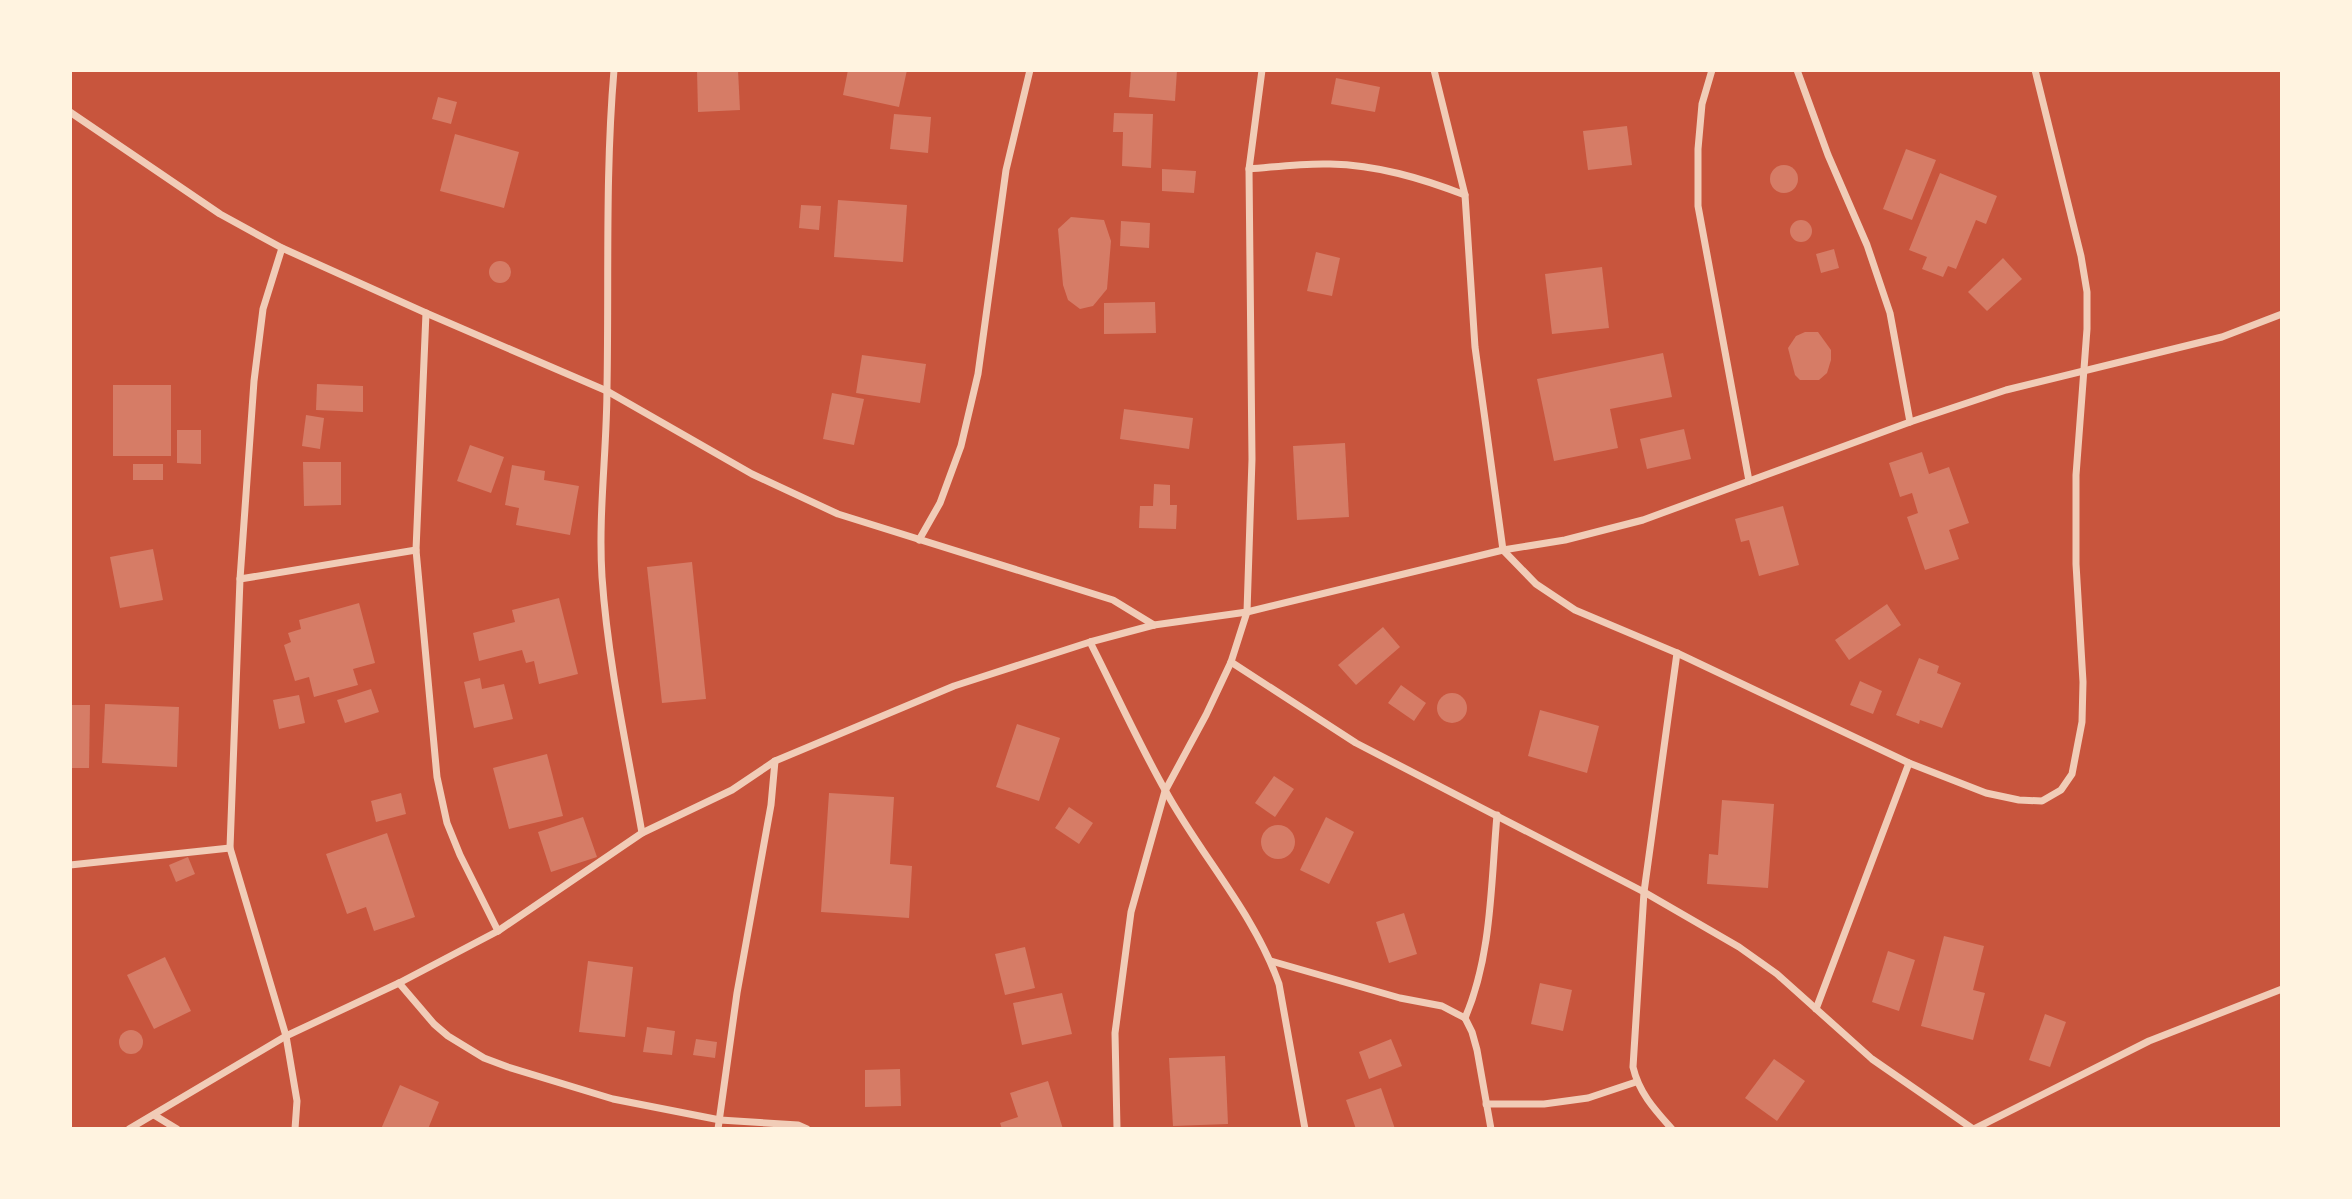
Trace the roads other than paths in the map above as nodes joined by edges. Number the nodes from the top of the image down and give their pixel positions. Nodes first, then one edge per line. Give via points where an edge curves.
1 (614, 70) edge
2 (1030, 70) edge
3 (1262, 70) edge
4 (1434, 70) edge
5 (1712, 70) edge
6 (1797, 70) edge
7 (2035, 70) edge
8 (70, 112) edge
9 (1249, 169) junction
10 (1465, 195) junction
11 (282, 248) junction
12 (426, 313) junction
13 (2282, 314) edge
14 (2083, 373) junction
15 (607, 391) junction
16 (1910, 422) junction
17 (1749, 481) junction
18 (919, 540) junction
19 (416, 550) junction
20 (1503, 550) junction
21 (240, 579) junction
22 (1247, 612) junction
23 (1154, 625) junction
24 (1090, 642) junction
25 (1677, 653) junction
26 (1231, 662) junction
27 (775, 761) junction
28 (1909, 764) junction
29 (1165, 792) junction
30 (1496, 815) junction
31 (642, 833) junction
32 (230, 848) junction
33 (70, 865) edge
34 (1644, 892) junction
35 (498, 931) junction
36 (1271, 961) junction
37 (399, 983) junction
38 (2282, 989) edge
39 (1816, 1009) junction
40 (1465, 1018) junction
41 (286, 1036) junction
42 (1636, 1082) junction
43 (1486, 1104) junction
44 (154, 1115) junction
45 (720, 1119) junction
46 (129, 1129) edge
47 (177, 1129) edge
48 (295, 1129) edge
49 (718, 1129) edge
50 (807, 1129) edge
51 (1116, 1129) edge
52 (1305, 1129) edge
53 (1491, 1129) edge
54 (1672, 1129) edge
55 (1973, 1129) edge

1 - 15 street via 609,133
2 - 18 street via 1006,170 978,374 961,446 940,503
3 - 9 street
4 - 10 street
5 - 17 street via 1702,104 1698,206
6 - 16 street via 1890,313
7 - 14 street via 2087,292
8 - 11 street via 219,214
9 - 10 street via 1329,164 1382,170 1421,178
9 - 22 street via 1252,459
10 - 20 street via 1475,347
11 - 12 street
11 - 21 street via 264,309 254,381
12 - 15 street
12 - 19 street
13 - 14 street via 2222,337
14 - 16 street via 2006,390
14 - 28 street via 2076,475 2082,722 2072,774 2060,790 2042,801 2019,800 1986,793
15 - 18 street via 752,474 838,514
15 - 31 street via 602,577 615,684
16 - 17 street
17 - 20 street via 1643,520
18 - 23 street via 1113,600
19 - 21 street
19 - 35 street via 437,777 447,823
20 - 22 street
20 - 25 street via 1536,584 1575,610
21 - 32 street
22 - 23 street
22 - 26 street
23 - 24 street
24 - 27 street via 954,686
24 - 29 street
25 - 28 street
25 - 34 street
26 - 29 street
26 - 30 street via 1356,743
27 - 31 street via 732,790
27 - 45 street
28 - 39 street
29 - 36 street
29 - 51 street via 1131,912 1122,967 1115,1032
30 - 34 street
30 - 40 street via 1485,948
31 - 35 street
32 - 33 street
32 - 41 street
34 - 39 street via 1739,947
34 - 42 street via 1633,1067
35 - 37 street
36 - 40 street via 1400,999 1442,1006
36 - 52 street
37 - 41 street
37 - 45 street via 433,1024 484,1058 613,1099
38 - 55 street via 2150,1041
39 - 55 street via 1872,1059
40 - 43 street via 1477,1050
41 - 44 street
41 - 48 street via 297,1101
42 - 43 street via 1555,1103
42 - 54 street
43 - 53 street
44 - 46 street
44 - 47 street
45 - 49 street
45 - 50 street

